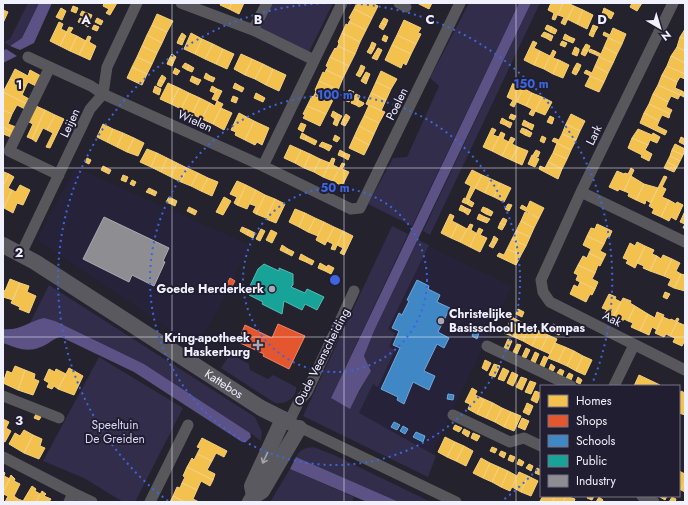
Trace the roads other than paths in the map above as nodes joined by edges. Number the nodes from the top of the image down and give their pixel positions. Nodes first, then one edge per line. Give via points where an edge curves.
1 (137, 3) edge
2 (181, 3) edge
3 (267, 3) edge
4 (342, 3) edge
5 (460, 3) edge
6 (673, 3) edge
7 (253, 30) junction
8 (28, 57) dead end
9 (314, 60) junction
10 (50, 67) junction
11 (103, 94) junction
12 (263, 166) junction
13 (59, 175) junction
14 (581, 192) junction
15 (351, 209) joint
16 (685, 242) edge
17 (3, 245) edge
18 (21, 254) junction
19 (541, 280) joint
20 (354, 291) dead end
21 (634, 345) junction
22 (487, 346) dead end
23 (685, 370) edge
24 (569, 385) edge
25 (614, 385) edge
26 (3, 396) edge
27 (453, 415) dead end
28 (59, 418) dead end
29 (290, 423) junction
30 (188, 425) dead end
31 (540, 446) edge
32 (3, 457) edge
33 (71, 497) edge
34 (644, 497) edge
35 (252, 499) edge
36 (442, 499) edge
37 (92, 502) edge
38 (150, 502) edge
39 (456, 502) edge
40 (654, 502) edge

1 - 11 street via 107,67
2 - 7 street
3 - 7 street
4 - 9 street
5 - 15 street, Poelen via 360,208
6 - 14 street, Lark
7 - 9 street
8 - 10 street, Wielen
9 - 12 street
10 - 11 street, Wielen
10 - 13 street via 9,151
11 - 12 street, Wielen
11 - 13 street, Leijen via 90,109
12 - 15 street, Wielen
13 - 18 street, Leijen
14 - 16 street
14 - 19 street, Lark
17 - 18 street, Kattebos
18 - 29 street, Kattebos via 263,409
19 - 21 street, Aak via 543,292 550,302
20 - 29 street, Oude Veenscheiding
21 - 23 street, Aak
21 - 25 street
22 - 24 street
26 - 28 street
27 - 31 street via 510,442 524,438
29 - 35 street, Oude Veenscheiding via 262,491
29 - 36 street, Kattebos
30 - 38 street
32 - 33 street
33 - 37 street
34 - 40 street
36 - 39 street, Kattebos

